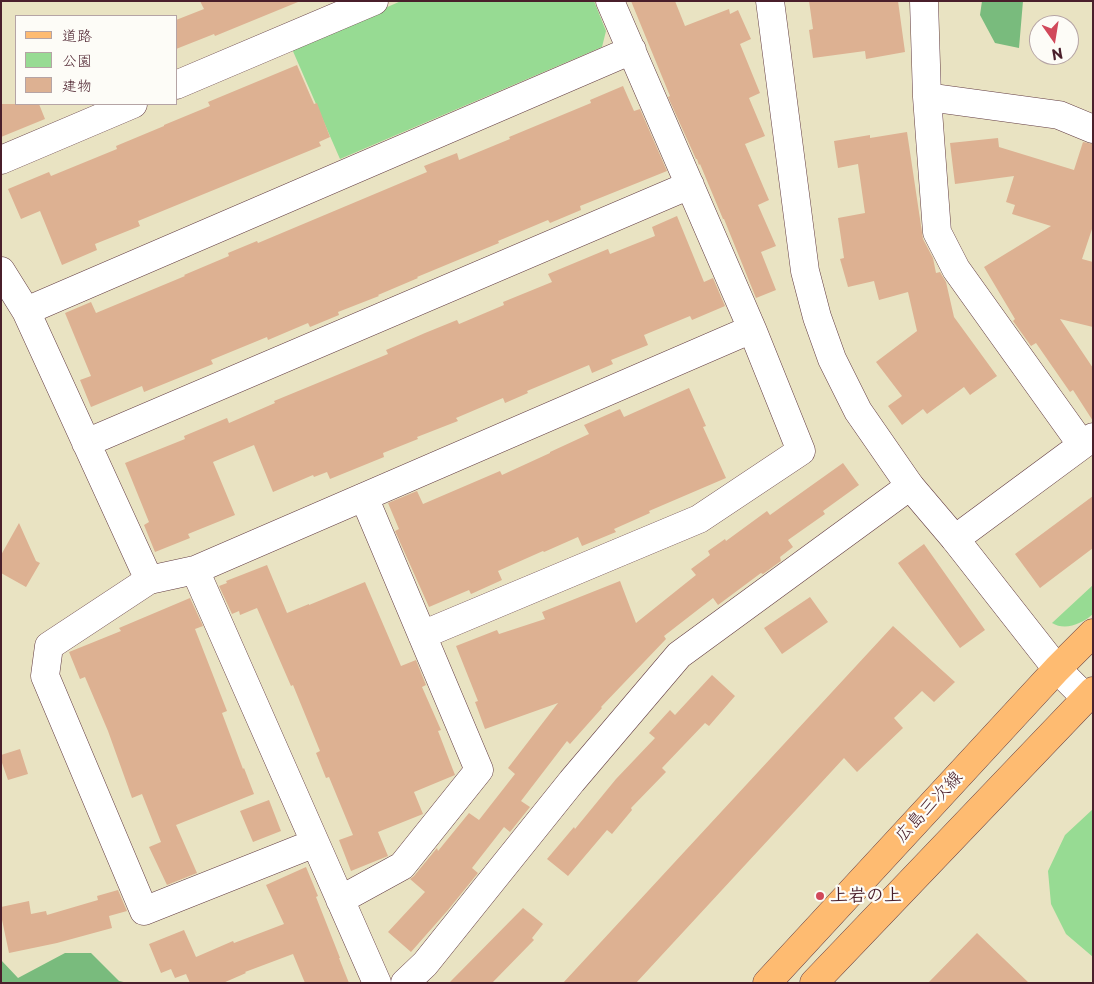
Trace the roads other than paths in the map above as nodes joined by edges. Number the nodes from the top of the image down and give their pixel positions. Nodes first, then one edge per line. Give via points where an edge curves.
1 (374, 1) edge
2 (610, 1) edge
3 (770, 1) edge
4 (924, 1) edge
5 (632, 50) junction
6 (178, 85) edge
7 (927, 98) junction
8 (131, 105) edge
9 (1093, 129) edge
10 (1, 160) edge
11 (690, 185) junction
12 (1, 271) edge
13 (26, 311) junction
14 (752, 329) junction
15 (1087, 441) edge
16 (86, 442) junction
17 (910, 486) junction
18 (364, 497) junction
19 (954, 539) junction
20 (195, 570) junction
21 (149, 580) junction
22 (1093, 633) edge
23 (422, 635) junction
24 (1057, 669) junction
25 (1089, 694) edge
26 (315, 843) junction
27 (340, 900) junction
28 (377, 983) edge
29 (405, 983) edge
30 (767, 983) edge
31 (814, 983) edge

1 - 6 street
2 - 5 street
3 - 17 street via 805,271 817,317 832,359 858,411
4 - 7 street
5 - 11 street
5 - 13 street
7 - 9 street via 1059,115
7 - 15 street via 937,232 956,269
8 - 10 street
11 - 14 street
11 - 16 street
12 - 13 street
13 - 16 street
14 - 18 street
14 - 23 street via 801,451 699,519
15 - 19 street
16 - 21 street
17 - 19 street
17 - 29 street via 679,654 425,964
18 - 20 street
18 - 23 street
19 - 24 street
20 - 21 street
20 - 26 street
21 - 26 street via 48,646 45,676 144,911
22 - 24 main road, 広島三次線
23 - 27 street via 479,770 402,866
24 - 25 street
24 - 30 main road, 広島三次線
25 - 31 main road
26 - 27 street
27 - 28 street

